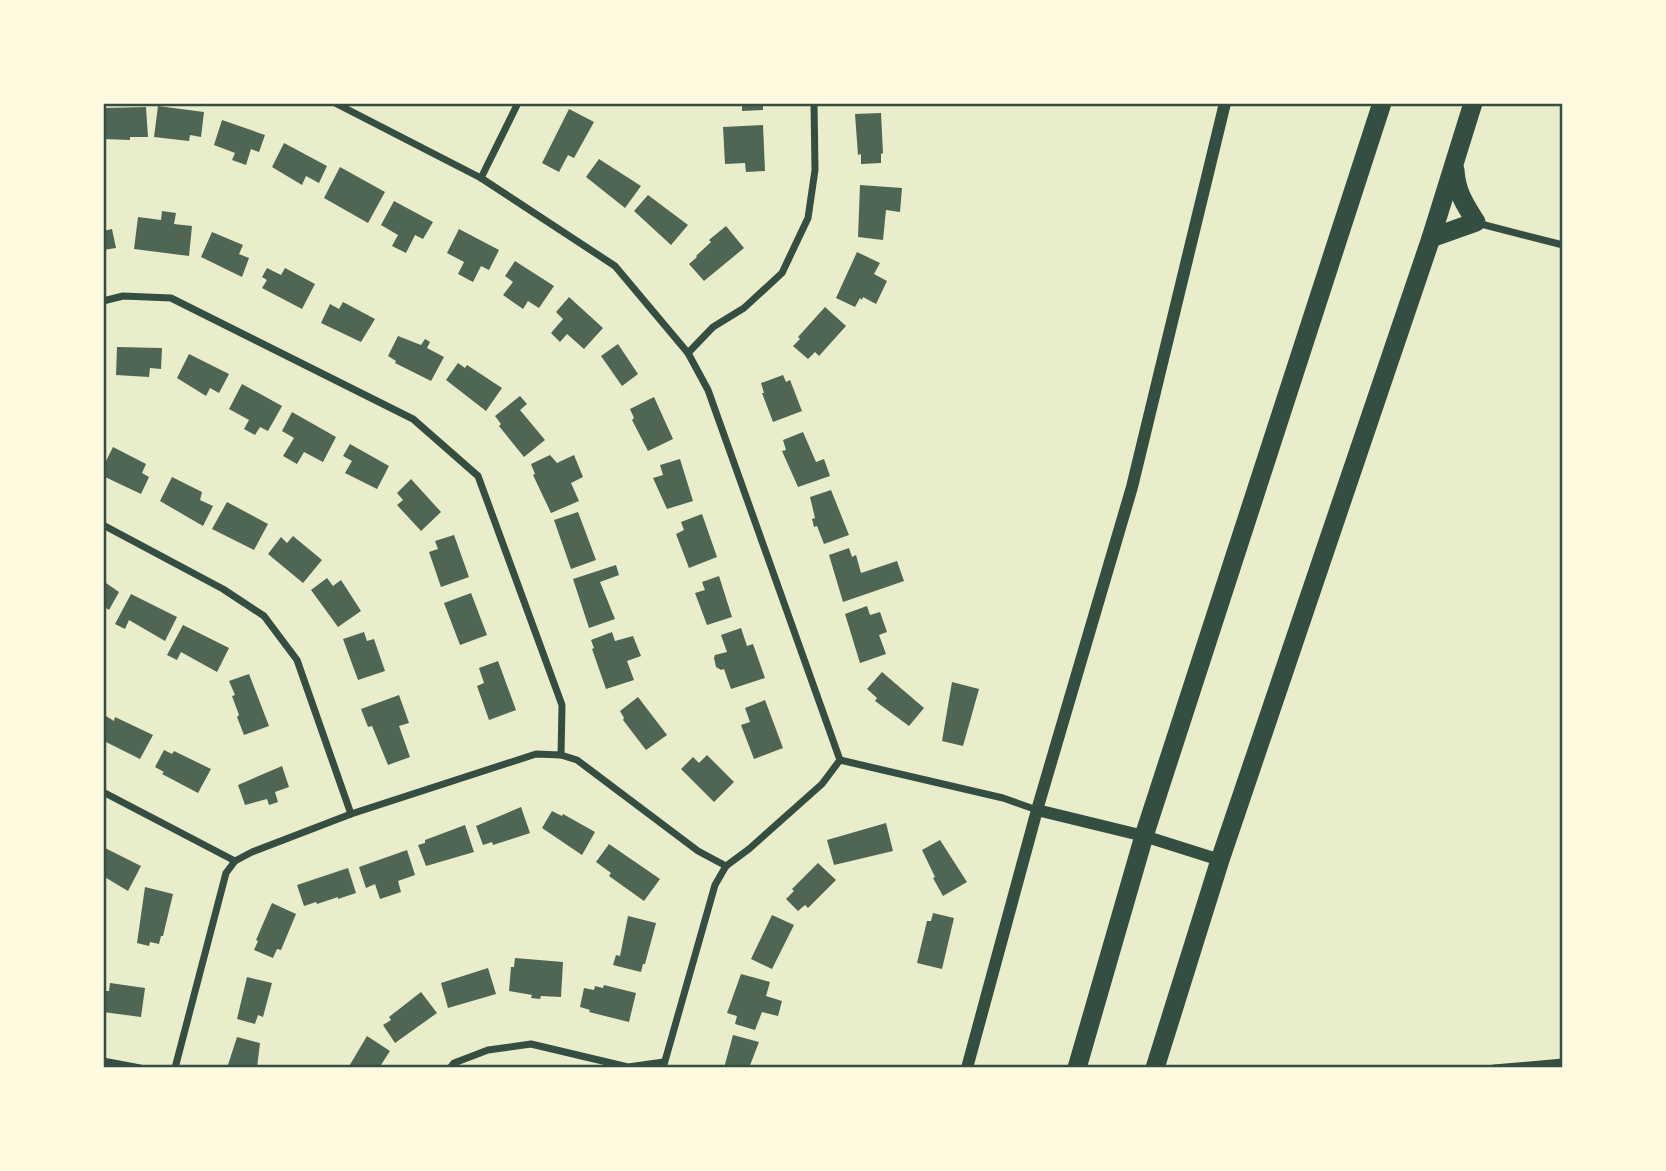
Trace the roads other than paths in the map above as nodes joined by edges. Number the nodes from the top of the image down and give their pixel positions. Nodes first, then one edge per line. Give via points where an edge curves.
1 (334, 103) edge
2 (518, 103) edge
3 (814, 103) edge
4 (1225, 103) edge
5 (1382, 103) edge
6 (1473, 103) edge
7 (1455, 162) junction
8 (481, 178) junction
9 (1476, 222) junction
10 (1431, 238) junction
11 (1563, 245) edge
12 (103, 300) edge
13 (688, 353) junction
14 (103, 525) edge
15 (561, 755) junction
16 (840, 760) junction
17 (103, 792) edge
18 (1037, 810) junction
19 (351, 814) junction
20 (1144, 836) junction
21 (1220, 860) junction
22 (235, 861) junction
23 (726, 866) junction
24 (103, 1061) edge
25 (1563, 1062) edge
26 (664, 1065) edge
27 (140, 1068) edge
28 (175, 1068) edge
29 (450, 1068) edge
30 (967, 1068) edge
31 (1077, 1068) edge
32 (1155, 1068) edge
33 (1494, 1068) edge

1 - 8 street
2 - 8 street
3 - 13 street via 815,170 808,218 782,273 744,308 713,327
4 - 18 street via 1132,487
5 - 20 highway
6 - 7 highway
7 - 9 highway via 1456,184
7 - 10 highway
8 - 13 street via 615,266
9 - 10 highway
9 - 11 street
10 - 21 highway
12 - 15 street via 171,298 412,419 478,476 562,705
13 - 16 street via 708,390
14 - 19 street via 264,616 297,660
15 - 19 street via 536,754
15 - 23 street via 577,760 698,851
16 - 18 street
16 - 23 street via 822,784
17 - 22 street
18 - 20 street
18 - 30 street
19 - 22 street
20 - 21 street
20 - 31 highway
21 - 32 highway
22 - 28 street via 226,873
23 - 26 street via 715,884
24 - 27 street
25 - 33 street
26 - 29 street via 628,1067 531,1044 488,1050

